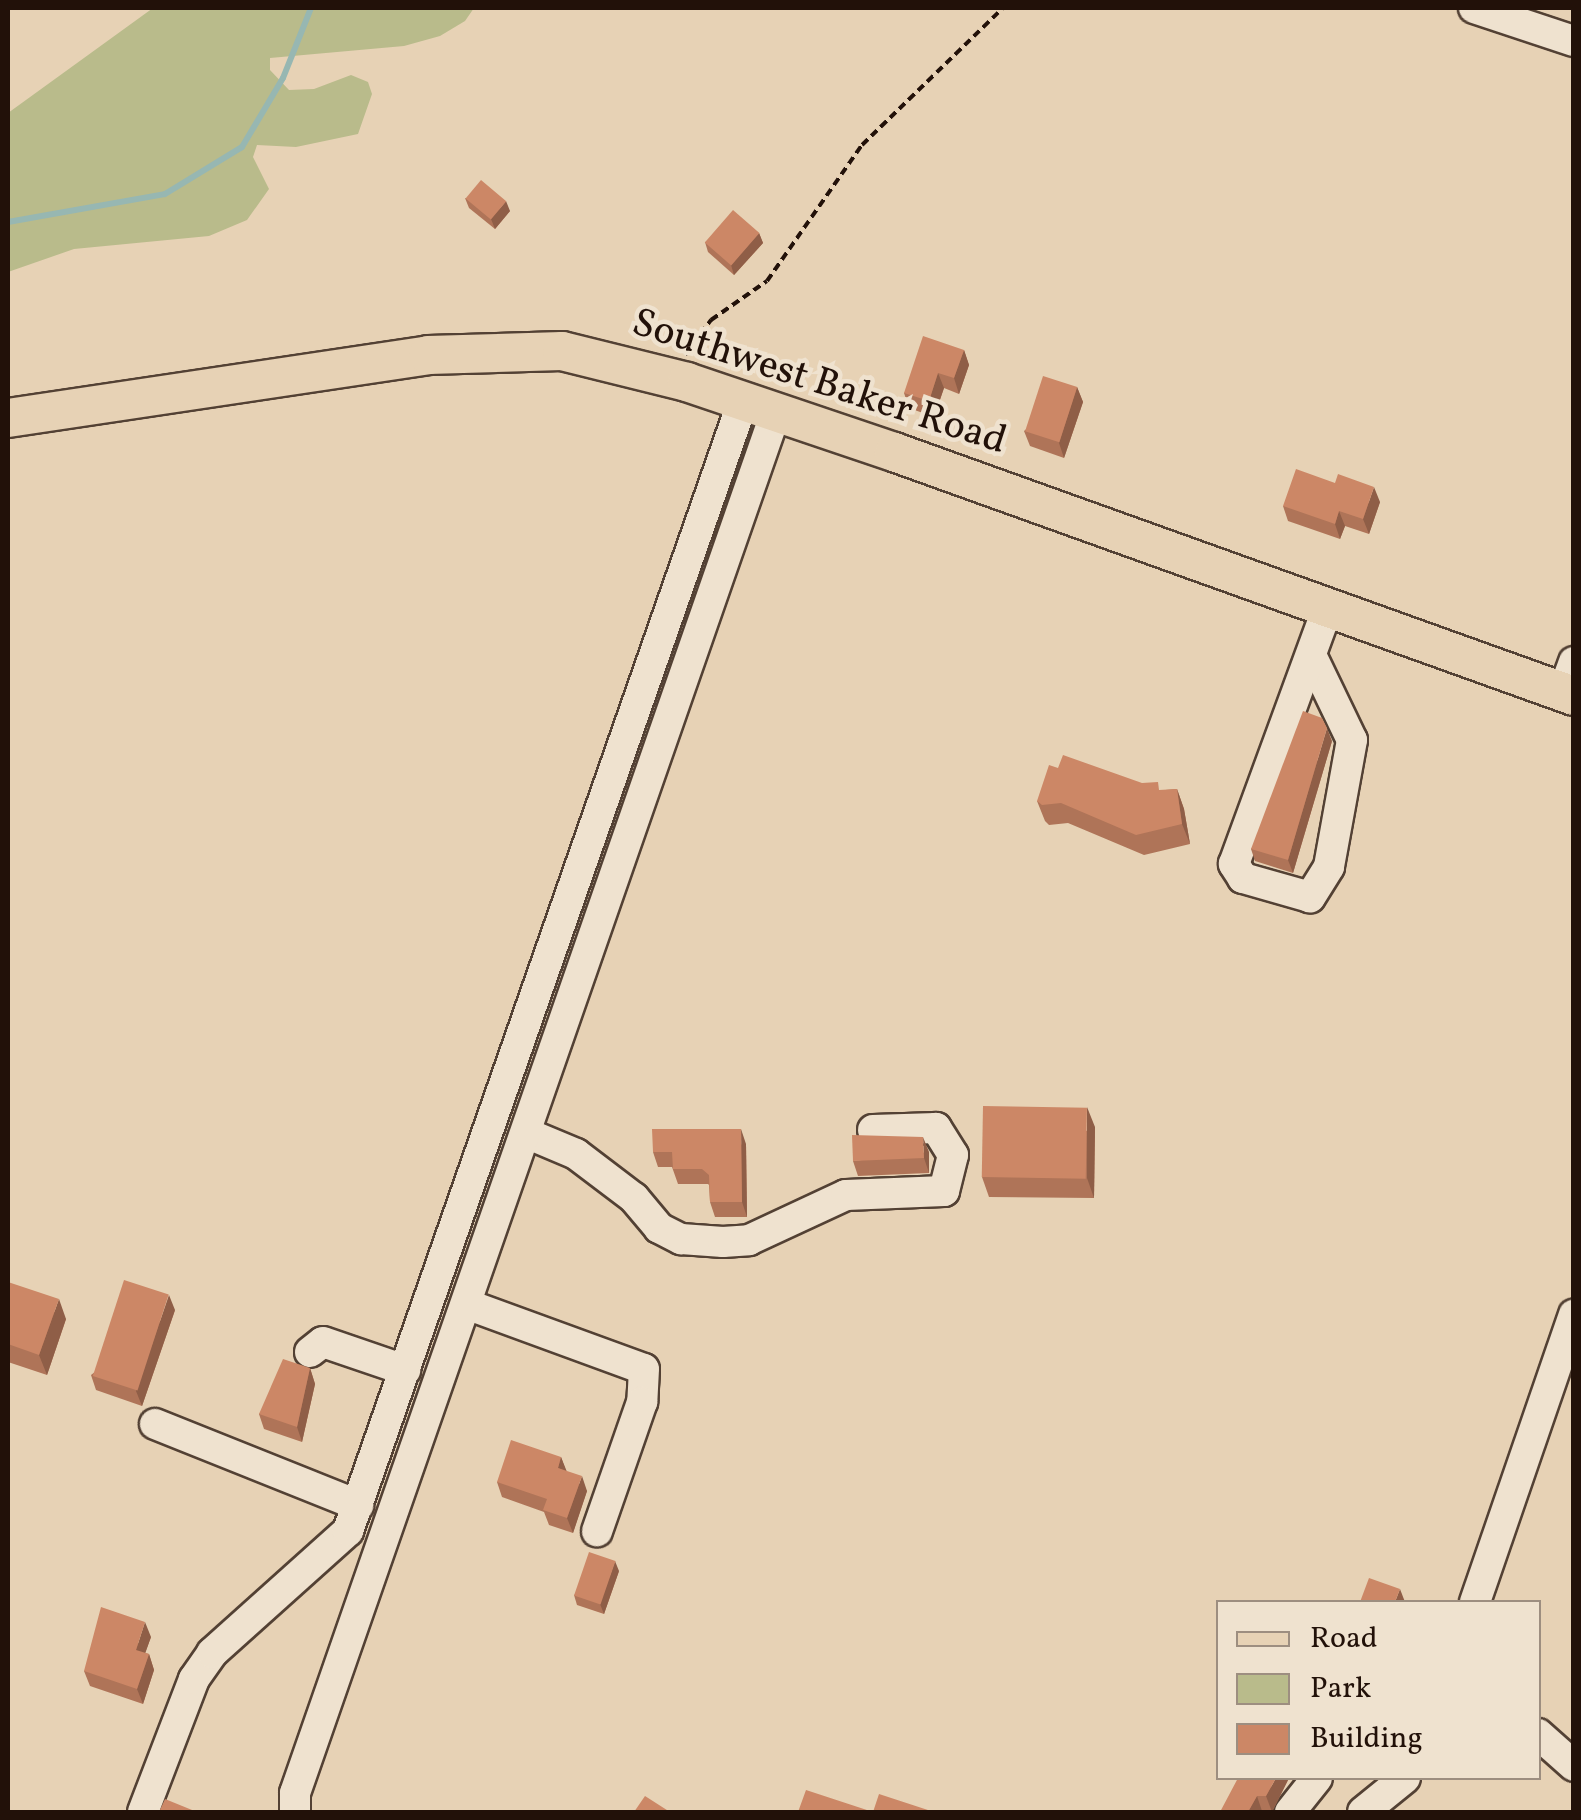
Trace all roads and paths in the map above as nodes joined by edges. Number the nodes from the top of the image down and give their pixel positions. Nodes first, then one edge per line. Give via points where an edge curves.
1 (1003, 8) edge
2 (1474, 8) edge
3 (1574, 41) edge
4 (676, 378) junction
5 (759, 406) junction
6 (8, 418) edge
7 (1328, 607) junction
8 (1312, 657) junction
9 (1570, 683) edge
10 (873, 1130) dead end
11 (526, 1132) junction
12 (466, 1304) junction
13 (1574, 1315) edge
14 (310, 1352) dead end
15 (404, 1370) junction
16 (155, 1424) dead end
17 (358, 1505) junction
18 (598, 1531) dead end
19 (1487, 1566) junction
20 (1476, 1600) edge
21 (1494, 1600) edge
22 (1541, 1737) edge
23 (1574, 1766) edge
24 (1315, 1780) edge
25 (1403, 1780) edge
26 (143, 1812) edge
27 (295, 1812) edge
28 (1290, 1812) edge
29 (1363, 1812) edge

1 - 4 path via 862,145 767,282 711,320
2 - 3 street
4 - 5 main road, Southwest Baker Road
4 - 6 main road, Southwest Baker Road via 562,352 470,350
5 - 7 main road, Southwest Baker Road
5 - 11 street
5 - 15 street
7 - 8 street
7 - 9 main road, Southwest Baker Road
8 - 8 street via 1234,864 1242,878 1310,896 1329,867 1352,740
10 - 11 street via 936,1128 953,1155 944,1191 846,1194 748,1240 724,1242 681,1238 659,1228 634,1198 576,1154
11 - 12 street
12 - 18 street via 644,1369 642,1402
12 - 27 street via 296,1793
13 - 19 street
14 - 15 street via 323,1342
15 - 17 street
16 - 17 street
17 - 26 street via 348,1531 328,1553 212,1653 194,1680
19 - 20 street
19 - 21 street
22 - 23 street
24 - 28 street
25 - 29 street

